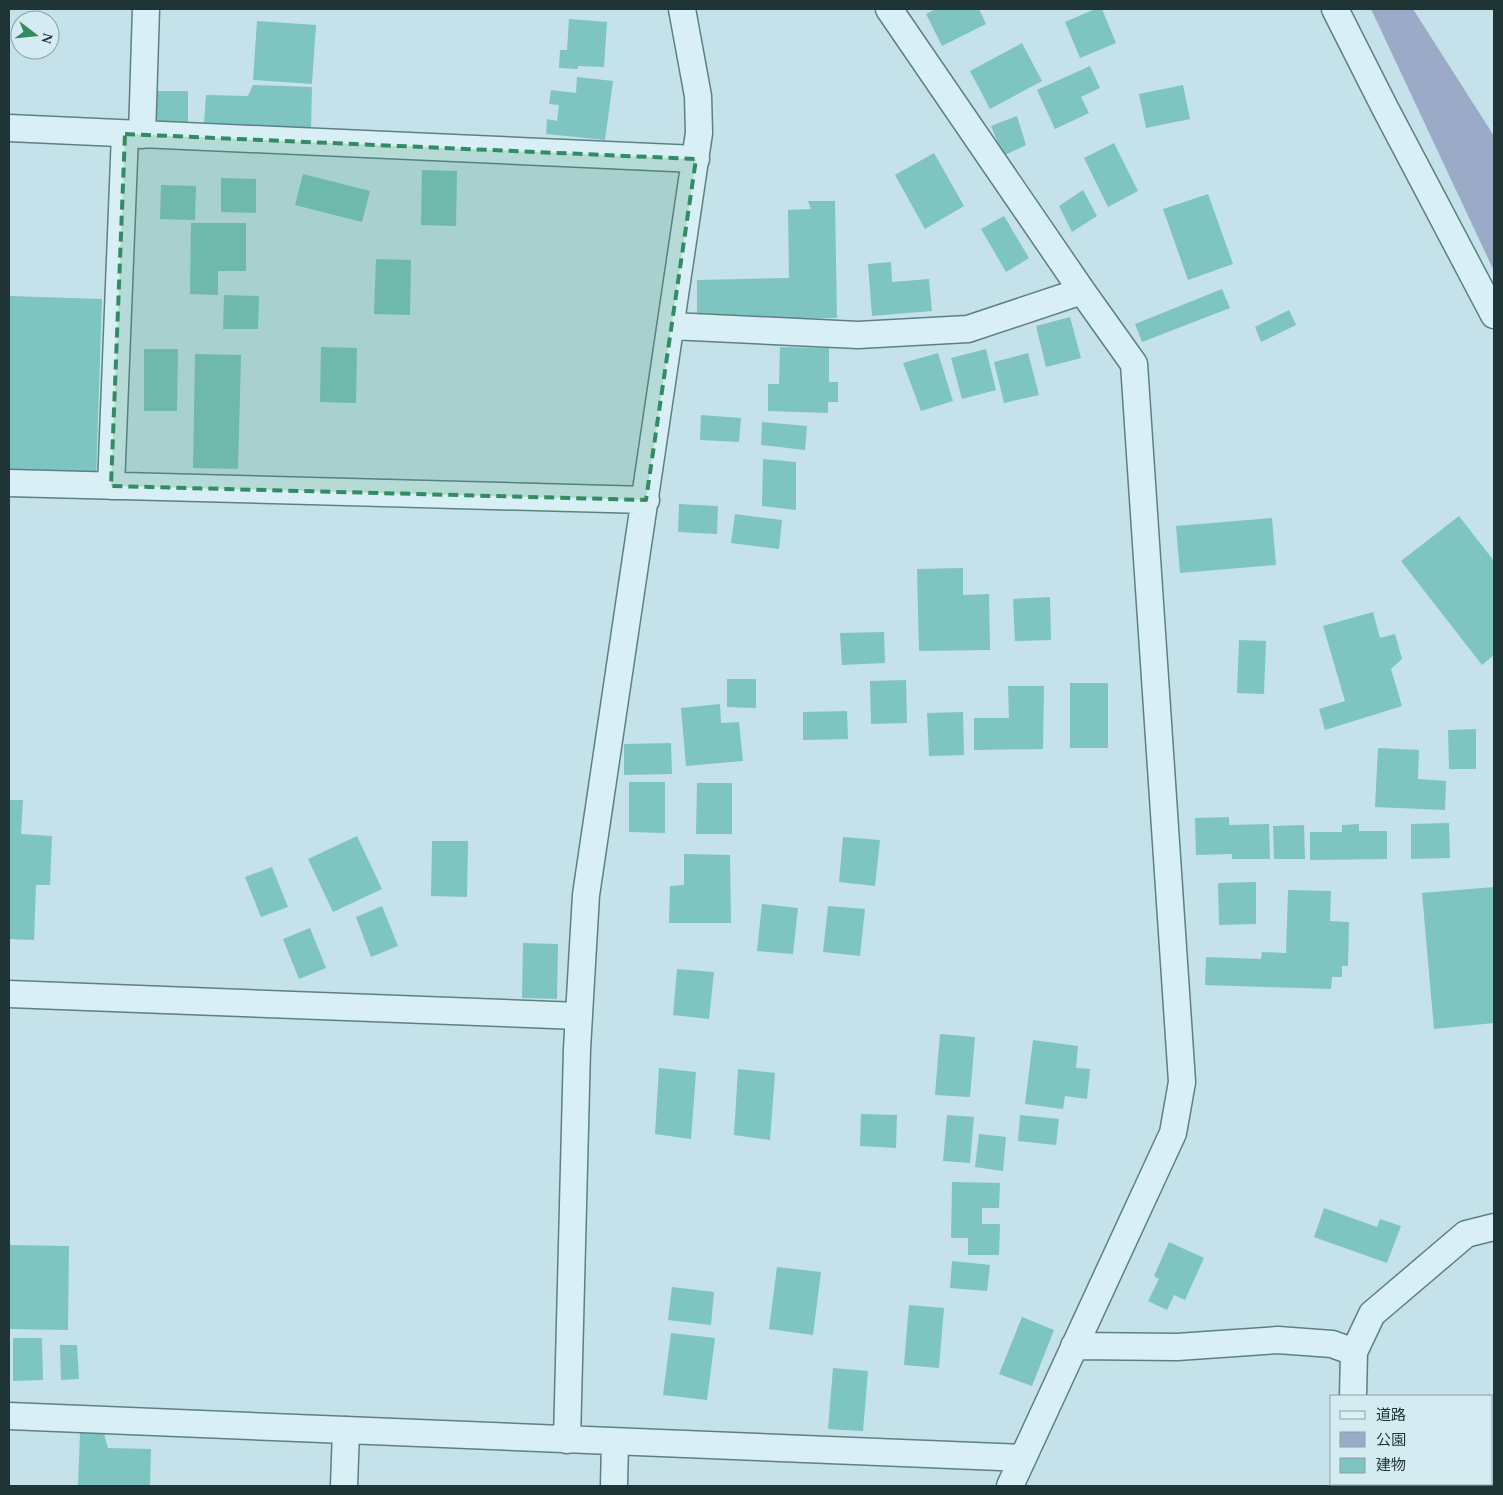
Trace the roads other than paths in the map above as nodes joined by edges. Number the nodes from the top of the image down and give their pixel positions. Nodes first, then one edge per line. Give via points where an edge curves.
1 (146, 9) edge
2 (682, 9) edge
3 (889, 9) edge
4 (1335, 9) edge
5 (9, 128) edge
6 (133, 134) junction
7 (696, 159) junction
8 (1082, 291) junction
9 (1494, 315) edge
10 (671, 326) junction
11 (9, 483) edge
12 (111, 486) junction
13 (646, 500) junction
14 (9, 994) edge
15 (579, 1016) junction
16 (1494, 1227) edge
17 (1074, 1346) junction
18 (1354, 1352) junction
19 (1353, 1395) edge
20 (9, 1416) edge
21 (346, 1430) junction
22 (567, 1440) junction
23 (615, 1442) junction
24 (1022, 1458) junction
25 (344, 1486) edge
26 (614, 1486) edge
27 (1010, 1486) edge

1 - 6 street
2 - 7 street via 698,96
3 - 8 street
4 - 9 street
5 - 6 street
6 - 7 street
6 - 12 street
7 - 10 street
8 - 10 street via 968,329 858,335
8 - 17 street via 1134,364 1182,1082 1173,1133
10 - 13 street
11 - 12 street
12 - 13 street
13 - 15 street via 586,895
14 - 15 street
15 - 22 street
16 - 18 street via 1466,1234 1372,1314
17 - 18 street via 1177,1347 1278,1340 1332,1344
17 - 24 street
18 - 19 street
20 - 21 street
21 - 22 street
21 - 25 street
22 - 23 street
23 - 24 street
23 - 26 street
24 - 27 street

